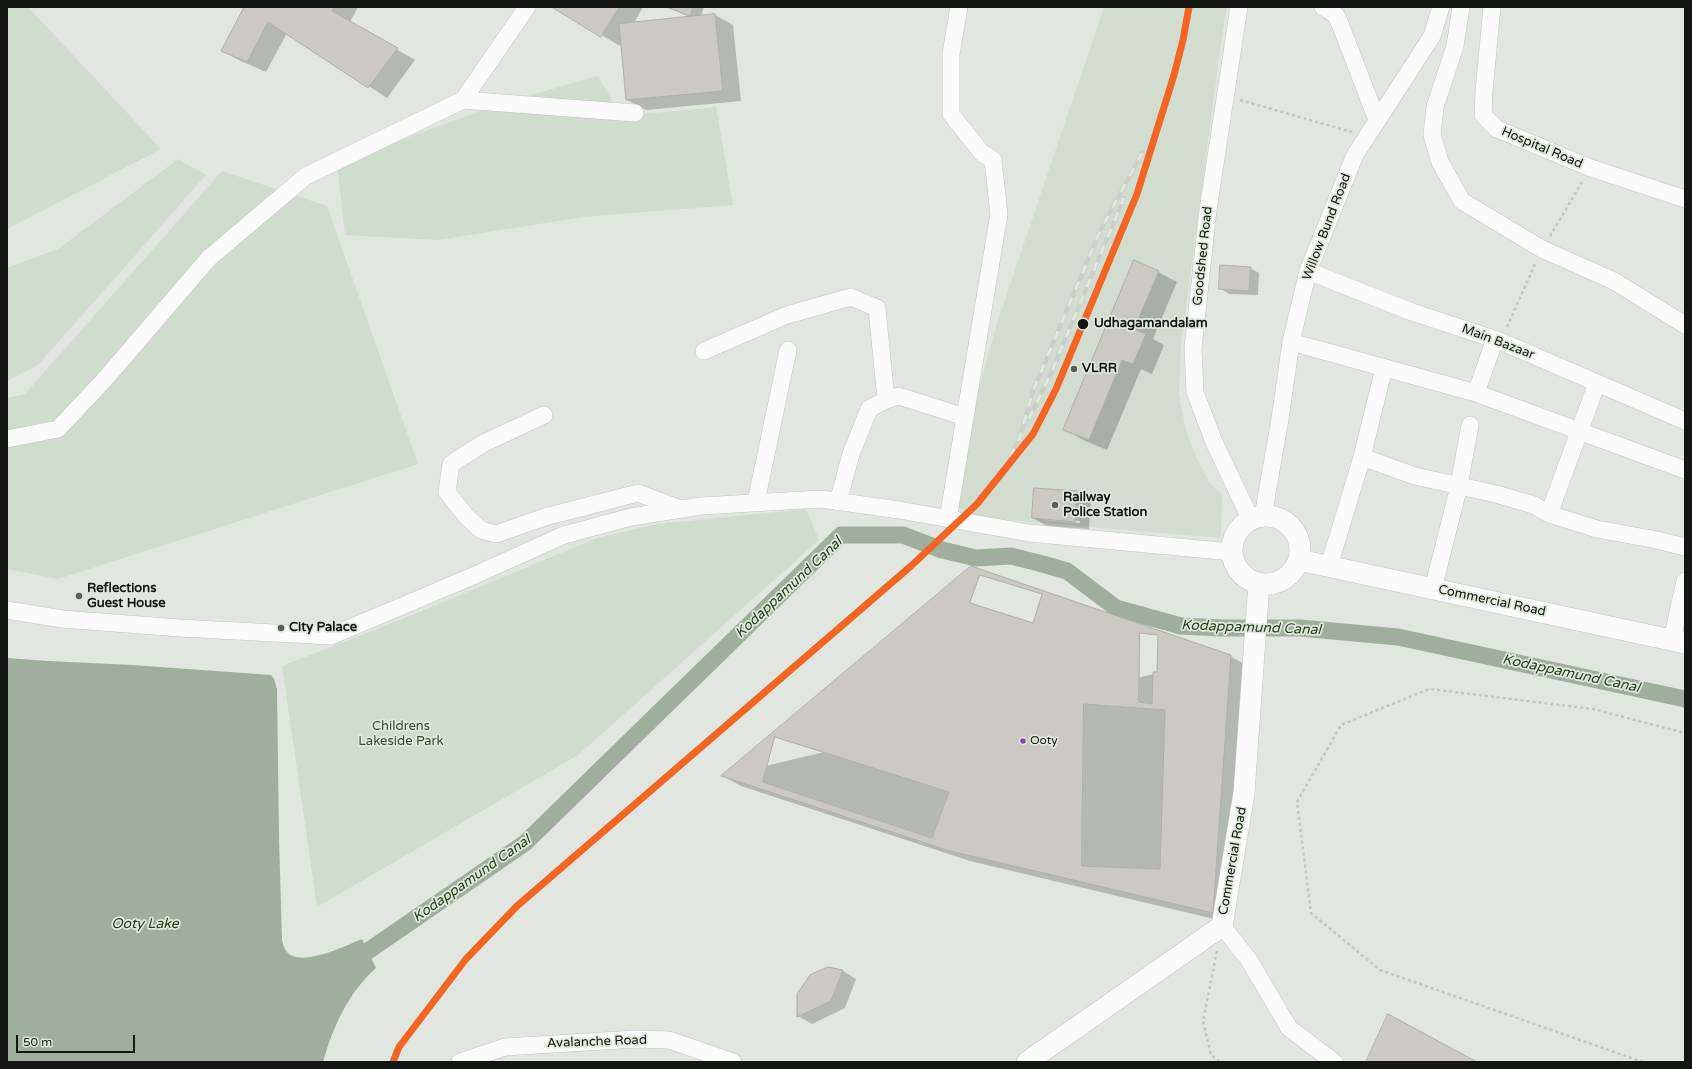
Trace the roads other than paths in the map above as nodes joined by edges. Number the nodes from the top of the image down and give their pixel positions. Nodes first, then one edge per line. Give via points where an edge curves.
1 (527, 7) edge
2 (959, 7) edge
3 (1240, 7) edge
4 (1323, 7) edge
5 (1441, 7) edge
6 (1461, 7) edge
7 (1492, 7) edge
8 (463, 100) junction
9 (635, 113) dead end
10 (1377, 120) junction
11 (1685, 199) edge
12 (1308, 271) junction
13 (1685, 325) edge
14 (1495, 339) junction
15 (1291, 342) junction
16 (788, 350) dead end
17 (704, 351) dead end
18 (1384, 368) junction
19 (1597, 383) junction
20 (1476, 393) junction
21 (886, 400) junction
22 (544, 415) dead end
23 (965, 417) junction
24 (1685, 421) edge
25 (1470, 425) dead end
26 (1579, 431) junction
27 (7, 440) edge
28 (1362, 457) junction
29 (1685, 470) edge
30 (1459, 486) junction
31 (756, 502) junction
32 (838, 502) junction
33 (681, 509) junction
34 (1549, 514) junction
35 (1257, 518) junction
36 (948, 519) junction
37 (1685, 547) edge
38 (1232, 552) junction
39 (1299, 560) junction
40 (1329, 566) junction
41 (1685, 581) edge
42 (1259, 583) junction
43 (1433, 589) junction
44 (7, 610) edge
45 (1678, 641) edge
46 (1222, 926) junction
47 (460, 1062) edge
48 (733, 1062) edge
49 (1027, 1062) edge
50 (1334, 1062) edge

1 - 8 street
2 - 23 street via 951,54 951,114 982,153 993,160 999,214
3 - 35 street, Goodshed Road via 1208,210 1193,348 1195,392 1214,442
4 - 10 street via 1336,15
5 - 10 street, Willow Bund Road via 1432,36
6 - 13 street via 1455,46 1435,107 1432,135 1440,162 1462,201 1542,249 1614,281
7 - 11 street, Hospital Road via 1483,115 1497,129 1591,168
8 - 9 street
8 - 27 street via 306,176 209,258 106,378 58,429
10 - 12 street, Willow Bund Road via 1355,155
12 - 14 street, Main Bazaar via 1412,312
12 - 15 street, Willow Bund Road
14 - 19 street, Main Bazaar
14 - 20 street
15 - 18 street
15 - 35 street, Willow Bund Road via 1280,420
16 - 31 street
17 - 21 street via 786,315 851,297 877,308
18 - 20 street
18 - 28 street
19 - 24 street, Main Bazaar
19 - 26 street
20 - 26 street
21 - 23 street via 900,396
21 - 32 street via 869,410 851,454
22 - 33 street via 484,443 451,464 447,492 481,530 496,534 545,517 638,493
23 - 36 street
25 - 30 street
26 - 29 street
26 - 34 street
28 - 30 street via 1415,476
28 - 40 street
30 - 34 street via 1534,505
30 - 43 street
31 - 32 street via 821,499
31 - 33 street
32 - 36 street
33 - 44 street via 631,517 564,534 331,636 172,628 62,619
34 - 37 street via 1597,529
35 - 38 main road via 1242,526 1236,534
35 - 39 main road via 1274,517 1284,521 1298,538
36 - 38 street via 1029,533
38 - 42 main road via 1240,572
39 - 40 main road, Commercial Road
39 - 42 main road via 1288,576 1269,584
40 - 43 main road, Commercial Road
41 - 45 street
42 - 46 main road, Commercial Road via 1244,793
43 - 45 main road, Commercial Road
46 - 49 main road, Commercial Road
46 - 50 street via 1249,960 1289,1028
47 - 48 street, Avalanche Road via 505,1047 636,1039 669,1040

